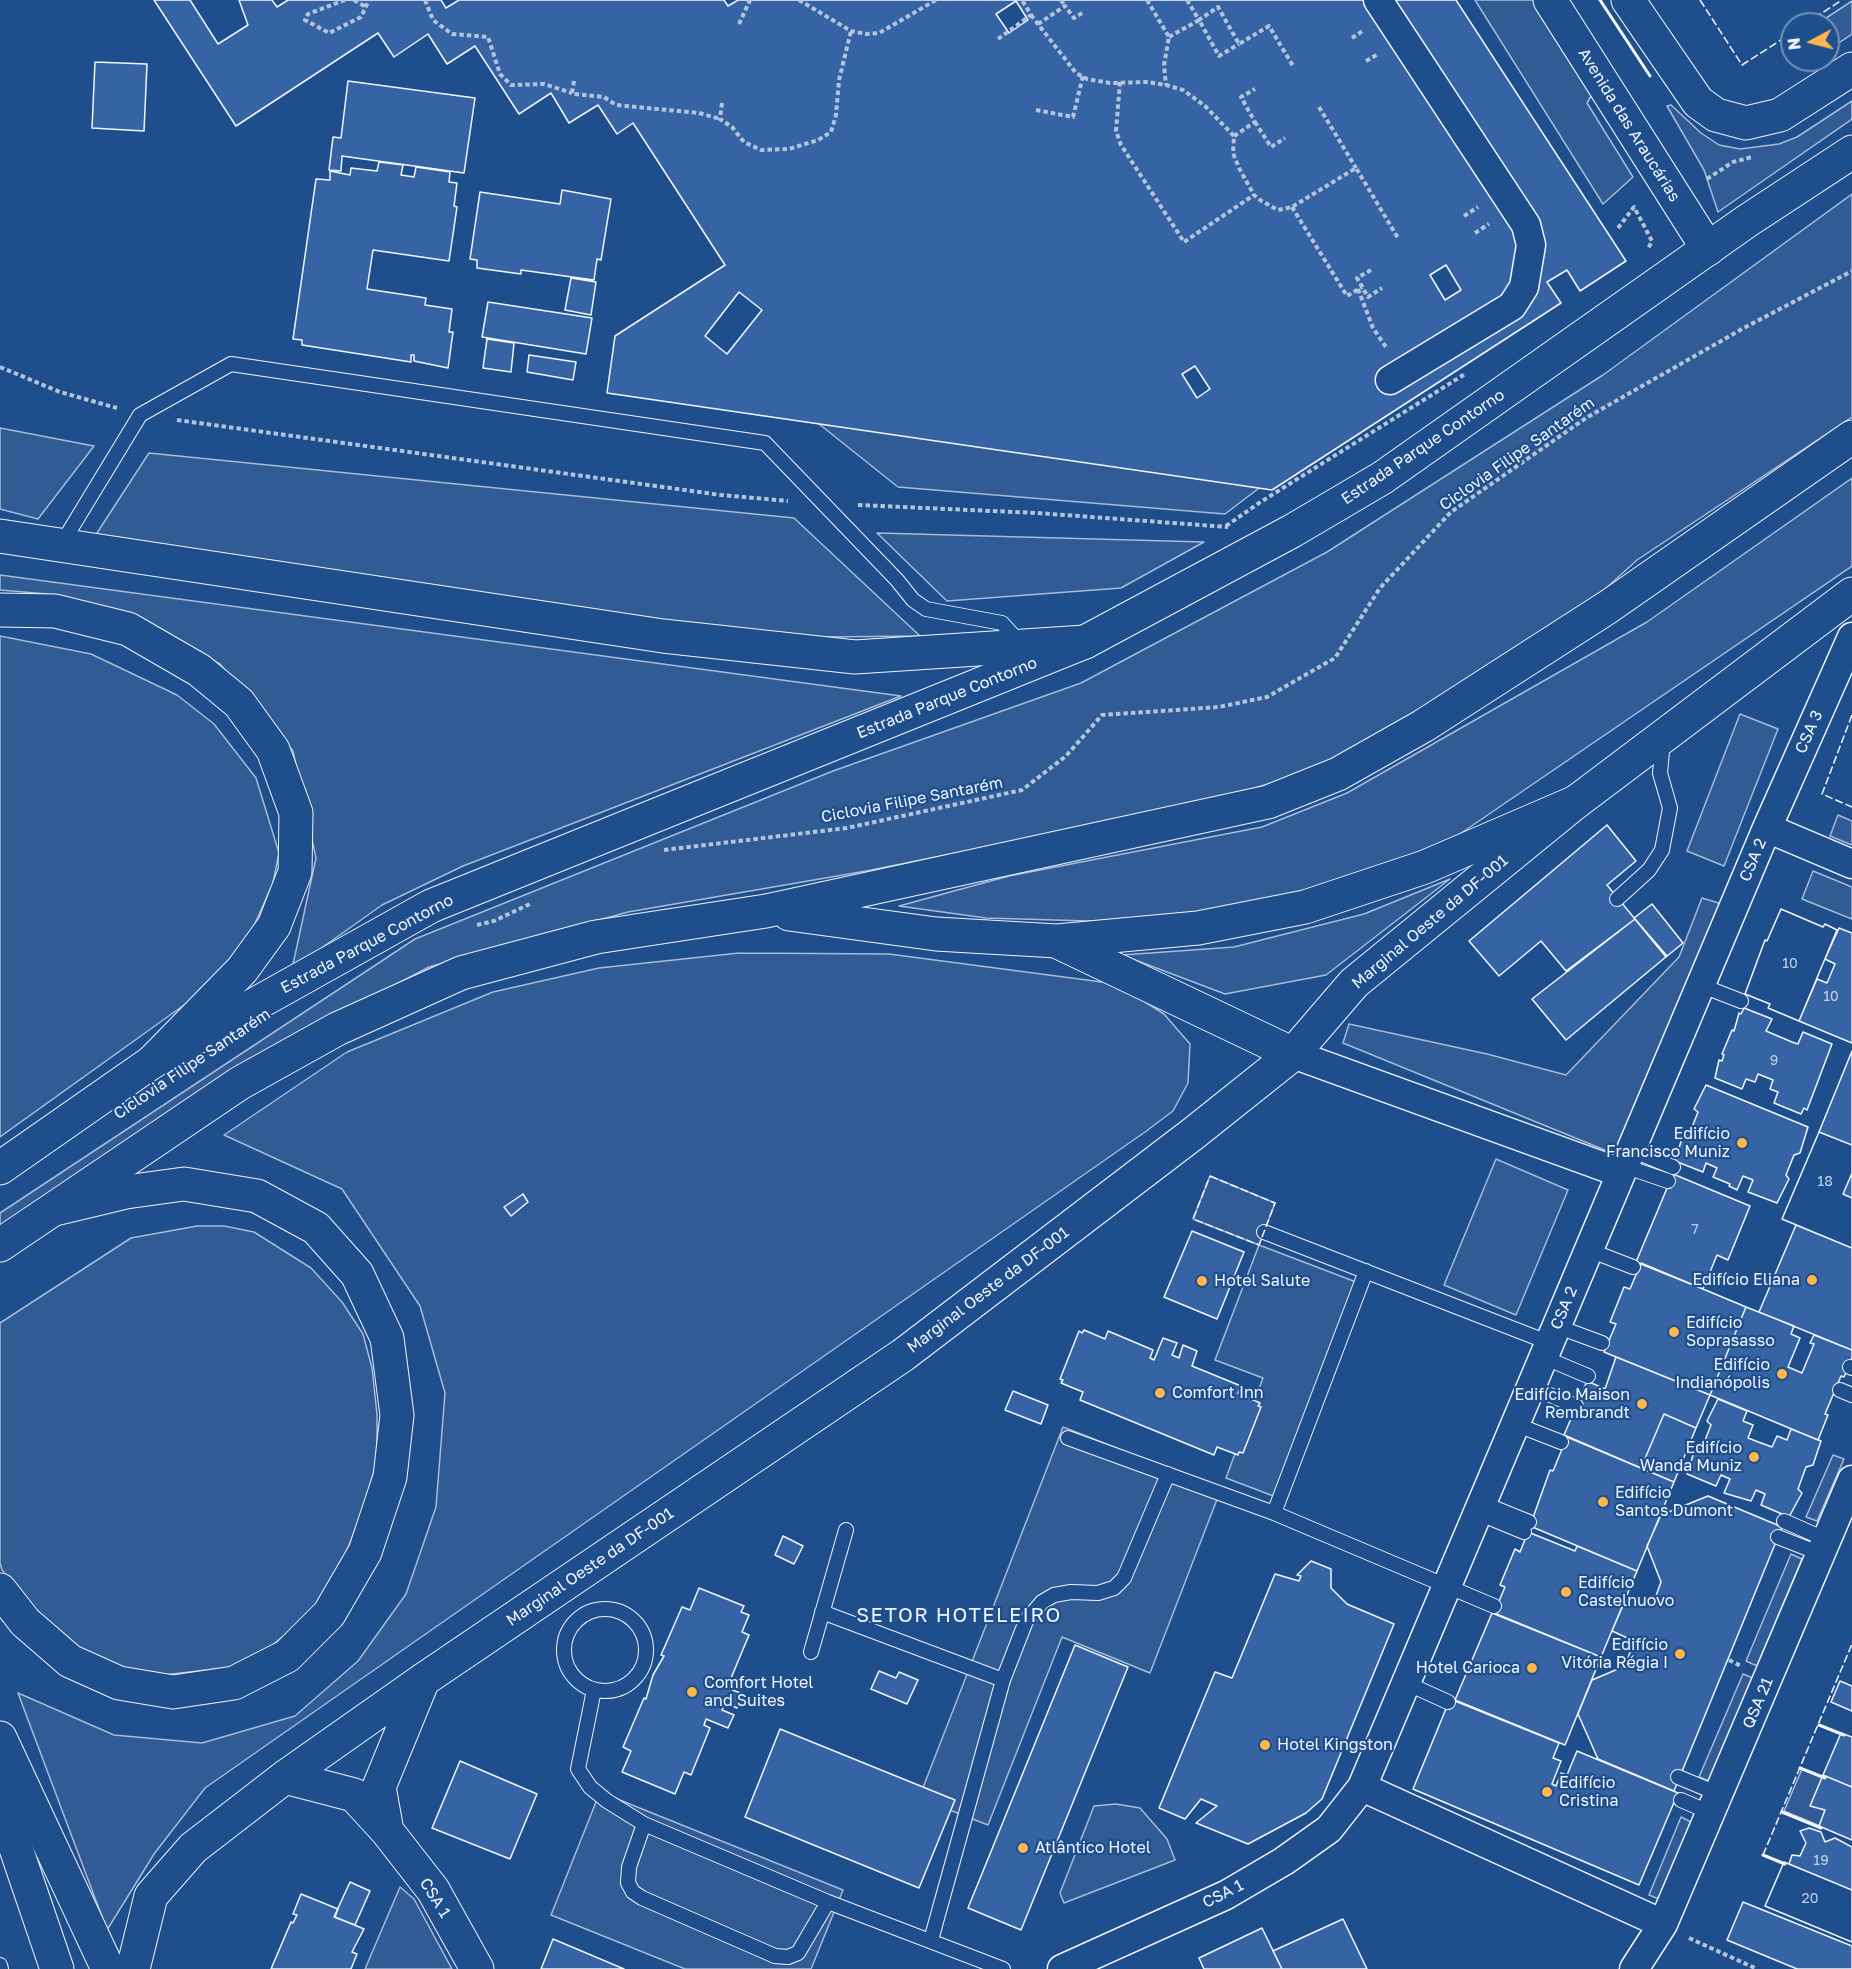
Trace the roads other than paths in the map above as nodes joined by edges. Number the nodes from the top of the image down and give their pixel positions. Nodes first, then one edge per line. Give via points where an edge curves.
1 (1378, 0) edge
2 (1550, 0) edge
3 (1628, 0) edge
4 (1852, 69) edge
5 (1852, 152) edge
6 (1708, 249) junction
7 (1390, 380) dead end
8 (1852, 437) edge
9 (0, 536) edge
10 (61, 545) junction
11 (1852, 594) edge
12 (0, 610) edge
13 (1852, 637) edge
14 (1085, 642) junction
15 (1024, 647) junction
16 (1663, 736) junction
17 (1576, 802) junction
18 (1767, 828) junction
19 (1852, 864) edge
20 (1617, 899) dead end
21 (766, 911) junction
22 (1057, 941) junction
23 (1700, 985) junction
24 (1741, 1001) dead end
25 (1293, 1054) junction
26 (152, 1062) junction
27 (1625, 1163) junction
28 (1673, 1167) dead end
29 (0, 1168) edge
30 (1668, 1181) dead end
31 (55, 1209) junction
32 (1264, 1232) dead end
33 (0, 1245) edge
34 (1589, 1250) junction
35 (1633, 1267) dead end
36 (1366, 1271) junction
37 (1550, 1342) junction
38 (1602, 1343) dead end
39 (1588, 1376) dead end
40 (1531, 1387) junction
41 (1576, 1406) dead end
42 (1515, 1424) junction
43 (1068, 1438) dead end
44 (1561, 1442) dead end
45 (1168, 1474) junction
46 (1852, 1480) edge
47 (1480, 1508) junction
48 (1274, 1513) junction
49 (1784, 1521) dead end
50 (1526, 1527) dead end
51 (846, 1530) dead end
52 (1778, 1537) dead end
53 (1824, 1547) junction
54 (1447, 1586) junction
55 (0, 1590) edge
56 (1494, 1606) dead end
57 (822, 1612) junction
58 (811, 1652) dead end
59 (423, 1680) junction
60 (1004, 1680) junction
61 (1406, 1683) junction
62 (594, 1690) junction
63 (1448, 1702) dead end
64 (0, 1738) edge
65 (285, 1777) junction
66 (1678, 1777) dead end
67 (0, 1779) edge
68 (1362, 1787) junction
69 (1681, 1800) dead end
70 (1715, 1803) junction
71 (644, 1824) junction
72 (387, 1831) junction
73 (828, 1902) junction
74 (1663, 1924) junction
75 (931, 1940) junction
76 (57, 1969) edge
77 (108, 1969) edge
78 (133, 1969) edge
79 (477, 1969) edge
80 (1003, 1969) edge
81 (1062, 1969) edge
82 (1634, 1969) edge

1 - 7 street via 1526,225 1531,245 1524,287 1512,306
2 - 6 main road, Avenida das Araucárias
3 - 4 main road via 1698,102 1716,115 1746,123 1780,115
5 - 6 main road, Estrada Parque Contorno
6 - 14 main road, Estrada Parque Contorno via 1382,478
8 - 21 main road via 1608,607 1423,726 1338,774 1268,802
9 - 10 main road
10 - 15 main road via 663,636 844,655
10 - 15 lane via 140,415 231,364 765,443 913,600 926,609 1002,623
11 - 16 main road, Marginal Oeste da DF-001
12 - 26 main road via 55,611 128,629 199,670 239,703 273,750 296,813 295,872 274,926 242,970
13 - 18 street, CSA 3
14 - 15 main road
14 - 26 main road, Estrada Parque Contorno via 431,906
16 - 17 main road, Marginal Oeste da DF-001
16 - 20 lane via 1660,773 1670,808 1662,850 1649,870
17 - 22 main road via 1425,867 1305,906 1198,928
17 - 25 main road, Marginal Oeste da DF-001 via 1354,984
18 - 19 street
18 - 23 street, CSA 2
21 - 22 main road via 936,934
21 - 31 main road via 596,937 461,973 337,1029 240,1083
22 - 25 main road
23 - 24 lane
23 - 27 street, CSA 2
25 - 27 street
25 - 59 main road, Marginal Oeste da DF-001 via 903,1355
26 - 29 main road, Estrada Parque Contorno
27 - 28 lane
27 - 30 lane
27 - 34 street, CSA 2
31 - 33 main road
31 - 55 main road via 126,1192 184,1185 257,1196 316,1228 357,1274 387,1338 398,1415 390,1477 365,1552 329,1614 287,1656 234,1683 173,1692 119,1683 70,1661 25,1622
32 - 36 lane
34 - 35 lane
34 - 37 street, CSA 2
36 - 37 lane
36 - 48 lane
37 - 38 lane
37 - 39 lane
37 - 40 street, CSA 2
40 - 41 lane
40 - 42 street, CSA 2
42 - 44 lane
42 - 47 street, CSA 2
43 - 45 lane
45 - 48 lane
45 - 60 lane via 1124,1578 1114,1588 1098,1593 1071,1592 1042,1602 1026,1621
46 - 53 street, QSA 21
47 - 50 lane
47 - 54 street, CSA 2
48 - 54 lane
49 - 53 lane
51 - 57 lane
52 - 53 lane
53 - 70 street, QSA 21
54 - 56 lane
54 - 61 street, CSA 2
57 - 58 lane
57 - 60 lane
59 - 65 main road, Marginal Oeste da DF-001
59 - 72 main road, CSA 1 via 379,1787
60 - 75 lane
61 - 63 lane
61 - 68 street, CSA 2
62 - 62 lane via 621,1689 641,1671 646,1644 642,1632 622,1613 596,1610 573,1625 566,1636 564,1650 572,1675
62 - 71 lane via 578,1769 590,1787
64 - 77 main road
65 - 72 main road, CSA 1 via 354,1795
65 - 78 main road, Marginal Oeste da DF-001 via 193,1848 151,1896
66 - 70 lane
67 - 76 main road via 10,1830
68 - 74 street
68 - 81 street, CSA 1 via 1329,1829 1284,1861 1227,1895
69 - 70 lane
70 - 74 street, QSA 21
71 - 73 lane
71 - 73 lane via 628,1867 633,1892 775,1956 798,1953
72 - 79 main road, CSA 1 via 433,1890
73 - 75 lane
74 - 82 street, QSA 21
75 - 80 lane

